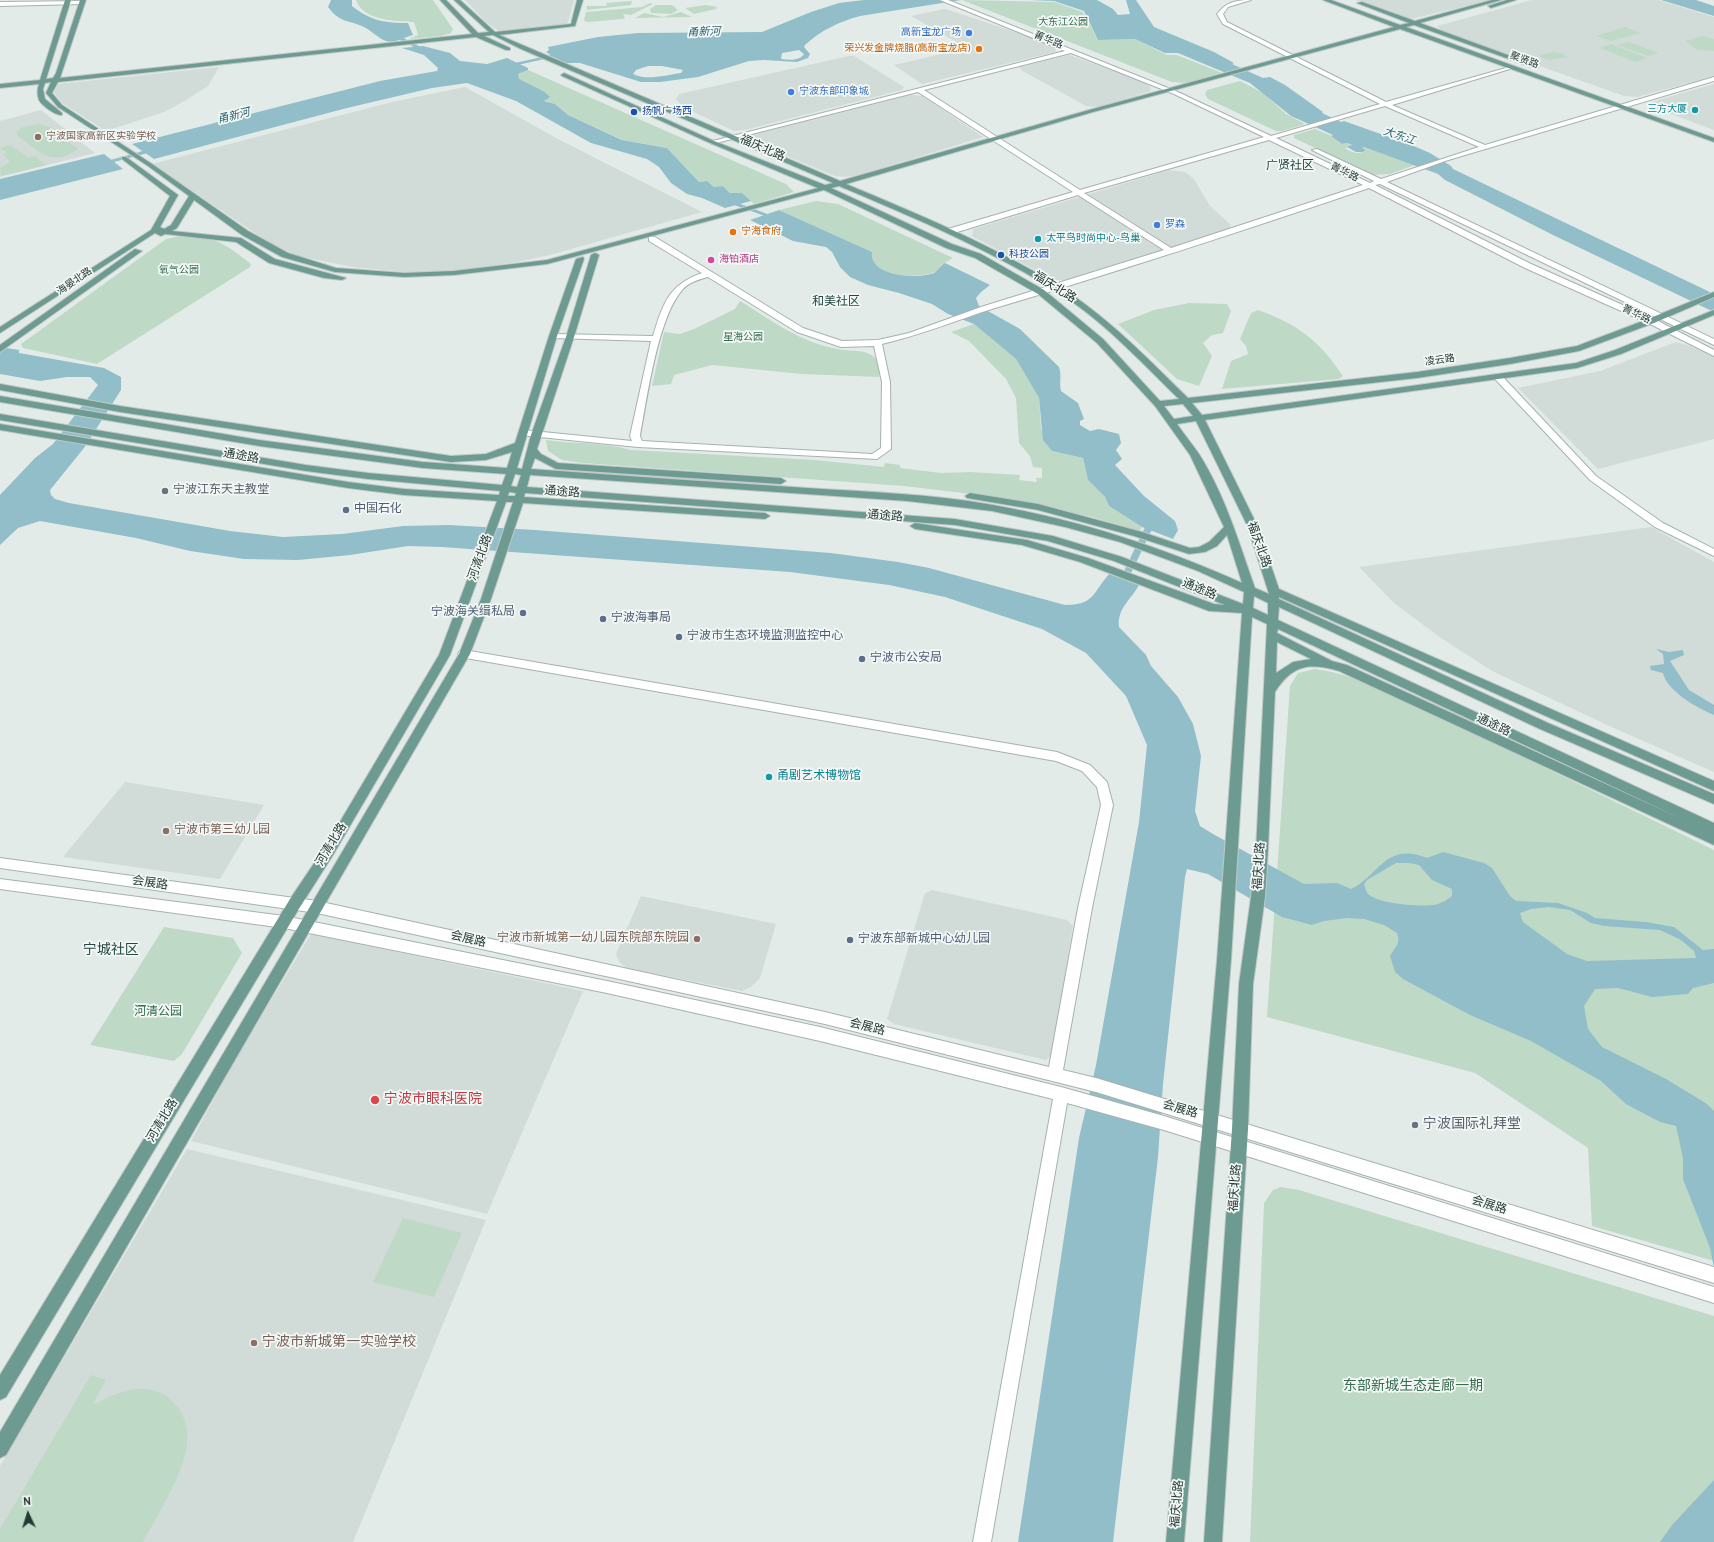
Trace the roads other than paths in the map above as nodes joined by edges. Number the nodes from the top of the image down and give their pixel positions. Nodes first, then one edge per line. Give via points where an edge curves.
1 (443, 0) edge
2 (457, 0) edge
3 (580, 0) edge
4 (944, 0) edge
5 (956, 0) edge
6 (1248, 0) edge
7 (1326, 0) edge
8 (1350, 0) edge
9 (1498, 0) edge
10 (1513, 0) edge
11 (67, 1) edge
12 (82, 1) edge
13 (0, 4) edge
14 (1413, 22) junction
15 (1422, 25) junction
16 (1399, 26) junction
17 (1407, 29) junction
18 (495, 34) junction
19 (478, 36) junction
20 (398, 44) junction
21 (1079, 48) junction
22 (1071, 51) junction
23 (514, 52) dead end
24 (1295, 59) junction
25 (1511, 67) junction
26 (550, 68) dead end
27 (1546, 70) dead end
28 (1224, 78) junction
29 (1714, 79) edge
30 (55, 81) junction
31 (42, 82) junction
32 (0, 87) edge
33 (919, 90) junction
34 (1168, 90) junction
35 (1181, 90) junction
36 (1627, 100) dead end
37 (1634, 102) junction
38 (1385, 104) junction
39 (1621, 106) junction
40 (1648, 108) dead end
41 (66, 119) dead end
42 (1282, 134) junction
43 (733, 137) junction
44 (1270, 137) junction
45 (996, 138) junction
46 (1714, 140) edge
47 (1296, 141) dead end
48 (712, 142) junction
49 (1002, 142) junction
50 (1311, 148) dead end
51 (1486, 148) junction
52 (116, 152) dead end
53 (1383, 181) junction
54 (842, 184) junction
55 (1370, 185) junction
56 (827, 189) junction
57 (1080, 192) junction
58 (192, 196) junction
59 (174, 226) junction
60 (951, 230) junction
61 (154, 231) junction
62 (163, 232) junction
63 (245, 233) junction
64 (652, 239) junction
65 (1170, 251) junction
66 (595, 255) junction
67 (580, 259) junction
68 (516, 274) dead end
69 (708, 274) junction
70 (489, 278) dead end
71 (1056, 287) junction
72 (1041, 292) junction
73 (1714, 294) edge
74 (1713, 312) edge
75 (1663, 316) junction
76 (1650, 321) junction
77 (1684, 326) junction
78 (0, 331) edge
79 (1670, 331) junction
80 (553, 336) junction
81 (570, 336) junction
82 (656, 339) junction
83 (1714, 342) edge
84 (878, 343) junction
85 (1, 348) edge
86 (1714, 352) edge
87 (1498, 377) junction
88 (0, 387) edge
89 (0, 399) edge
90 (1185, 400) junction
91 (1158, 404) junction
92 (0, 417) edge
93 (1199, 418) junction
94 (1172, 422) junction
95 (0, 427) edge
96 (523, 433) junction
97 (536, 435) junction
98 (638, 444) junction
99 (519, 445) junction
100 (532, 449) junction
101 (510, 471) junction
102 (526, 473) junction
103 (503, 493) junction
104 (520, 495) junction
105 (1229, 527) junction
106 (1173, 552) junction
107 (1714, 553) edge
108 (1250, 590) junction
109 (1274, 596) junction
110 (1247, 610) junction
111 (1273, 629) junction
112 (464, 654) junction
113 (1333, 665) junction
114 (1268, 693) junction
115 (1714, 786) edge
116 (1714, 799) edge
117 (1714, 829) edge
118 (1714, 840) edge
119 (0, 863) edge
120 (0, 884) edge
121 (295, 903) junction
122 (318, 906) junction
123 (284, 922) junction
124 (306, 927) junction
125 (1055, 1074) junction
126 (1061, 1094) junction
127 (1211, 1119) junction
128 (1240, 1129) junction
129 (1209, 1138) junction
130 (1238, 1147) junction
131 (1714, 1276) edge
132 (1708, 1293) edge
133 (0, 1391) edge
134 (0, 1449) edge
135 (982, 1542) edge
136 (1174, 1542) edge
137 (1213, 1542) edge

1 - 19 main road
2 - 18 main road, 福庆北路
3 - 18 main road via 574,25
4 - 22 street, 菁华路
5 - 21 street
6 - 24 street via 1226,6 1220,14 1221,18 1232,27
7 - 16 main road, 聚贤路
8 - 14 main road, 聚贤路
9 - 14 main road
10 - 15 main road
11 - 12 street
11 - 13 street
11 - 31 main road
12 - 30 main road
14 - 15 main road, 聚贤路
14 - 16 main road
15 - 17 main road
15 - 27 main road, 聚贤路
16 - 17 main road, 聚贤路
16 - 24 main road
17 - 24 main road
17 - 25 main road, 聚贤路
18 - 19 main road
18 - 43 main road, 福庆北路
19 - 20 main road
19 - 20 main road via 421,44
19 - 23 main road
20 - 30 main road
21 - 22 street
21 - 35 street
22 - 33 street
22 - 34 street, 菁华路
24 - 28 main road
24 - 28 main road via 1247,69
24 - 38 street
25 - 38 street
25 - 39 main road, 聚贤路
26 - 48 main road, 福庆北路
28 - 35 main road
29 - 37 street
30 - 31 main road
30 - 58 main road via 49,93 60,106
31 - 32 main road
31 - 41 main road via 42,100
33 - 43 street
33 - 45 street
34 - 35 street, 菁华路
34 - 45 main road
35 - 42 street
35 - 44 street, 菁华路
35 - 49 main road
36 - 37 main road
37 - 39 street
37 - 40 main road
38 - 42 street
38 - 51 street
39 - 46 main road, 聚贤路
39 - 51 street
42 - 44 street
42 - 47 street
43 - 48 street
43 - 54 main road, 福庆北路
44 - 55 street, 菁华路
44 - 57 street
45 - 49 street
45 - 54 main road
48 - 56 main road, 福庆北路
49 - 54 main road
49 - 57 street
50 - 53 street
51 - 53 street
52 - 61 main road via 174,195
53 - 55 street
53 - 75 street
54 - 56 main road
54 - 60 main road, 福庆北路
55 - 65 street
55 - 76 street, 菁华路 via 1528,266
56 - 63 main road via 547,262 454,273 404,275 335,270 285,255
56 - 64 main road via 745,215
56 - 72 main road, 福庆北路 via 949,246 978,256
57 - 60 street
57 - 65 street
58 - 59 main road
58 - 63 main road
59 - 61 main road
59 - 62 main road, 海晏北路
59 - 63 main road
60 - 71 main road, 福庆北路
61 - 62 main road
61 - 78 main road, 海晏北路
62 - 70 main road via 238,240 272,261 324,276 399,283
62 - 85 main road, 海晏北路
64 - 66 main road
64 - 69 street
65 - 71 street
66 - 67 main road
66 - 81 main road
67 - 68 main road
67 - 80 main road, 河清北路
69 - 82 street via 682,285 670,298
69 - 84 street via 800,330 841,344
71 - 72 street
71 - 90 main road, 福庆北路 via 1108,326
72 - 84 street via 952,319 912,335
72 - 91 main road, 福庆北路 via 1100,341
73 - 75 main road, 凌云路
74 - 77 main road, 凌云路
75 - 76 main road, 凌云路
75 - 77 street
76 - 79 street, 菁华路
76 - 90 main road, 凌云路 via 1579,348 1510,361 1417,375
77 - 79 main road, 凌云路
77 - 83 street
79 - 86 street, 菁华路
79 - 87 main road, 凌云路 via 1577,365
80 - 81 street
80 - 96 main road, 河清北路
81 - 82 street
81 - 97 main road
82 - 98 street via 635,436
84 - 98 street via 886,382 886,449 874,457
87 - 93 main road, 凌云路
87 - 107 street via 1593,478 1659,525
88 - 99 main road via 120,409 451,459 477,460
89 - 101 main road, 通途路 via 259,443 365,458
90 - 91 main road, 凌云路
90 - 93 main road, 福庆北路
91 - 94 main road, 福庆北路
92 - 103 main road, 通途路 via 306,468
93 - 94 main road, 凌云路
93 - 109 main road, 福庆北路 via 1252,525
94 - 105 main road, 福庆北路 via 1195,455
95 - 103 main road via 348,485 404,492
96 - 97 street
96 - 99 main road, 河清北路
97 - 98 street
97 - 100 main road
99 - 101 main road, 河清北路
100 - 102 main road
100 - 106 main road via 538,456 556,466 723,476 963,495 1004,501 1138,534
101 - 102 main road, 通途路
101 - 103 main road, 河清北路
102 - 104 main road, 河清北路
102 - 106 main road, 通途路 via 954,502 1026,515
103 - 104 main road
103 - 121 main road, 河清北路 via 484,552 444,655 329,852
104 - 110 main road via 909,526 1023,542 1150,583 1213,608
104 - 110 main road, 通途路 via 954,522 1049,538 1118,559
104 - 112 main road, 河清北路 via 486,599
105 - 106 main road via 1213,544 1201,550
105 - 108 main road, 福庆北路
106 - 108 main road, 通途路
108 - 109 main road, 通途路
108 - 110 main road, 福庆北路
109 - 111 main road, 福庆北路
109 - 115 main road
109 - 116 main road, 通途路 via 1544,726
110 - 111 main road, 通途路
110 - 127 main road, 福庆北路 via 1240,748
111 - 113 main road
111 - 114 main road, 福庆北路
111 - 117 main road, 通途路
112 - 122 main road, 河清北路
112 - 125 street via 1057,756 1086,768 1103,785 1108,805 1085,908
113 - 114 main road via 1307,663 1294,666 1283,673
113 - 118 main road
114 - 128 main road, 福庆北路 via 1262,850 1246,984
119 - 121 street, 会展路
120 - 123 street, 会展路
121 - 122 street, 会展路
121 - 123 main road, 河清北路
122 - 124 main road, 河清北路
122 - 125 street, 会展路 via 825,1018
123 - 124 street, 会展路
123 - 133 main road, 河清北路
124 - 126 street, 会展路 via 615,989 820,1034
124 - 134 main road, 河清北路
125 - 127 street, 会展路
126 - 129 street, 会展路
126 - 135 street
127 - 128 street, 会展路
127 - 129 main road, 福庆北路
128 - 130 main road, 福庆北路
128 - 131 street, 会展路
129 - 130 street, 会展路
129 - 136 main road, 福庆北路
130 - 132 street, 会展路
130 - 137 main road, 福庆北路

